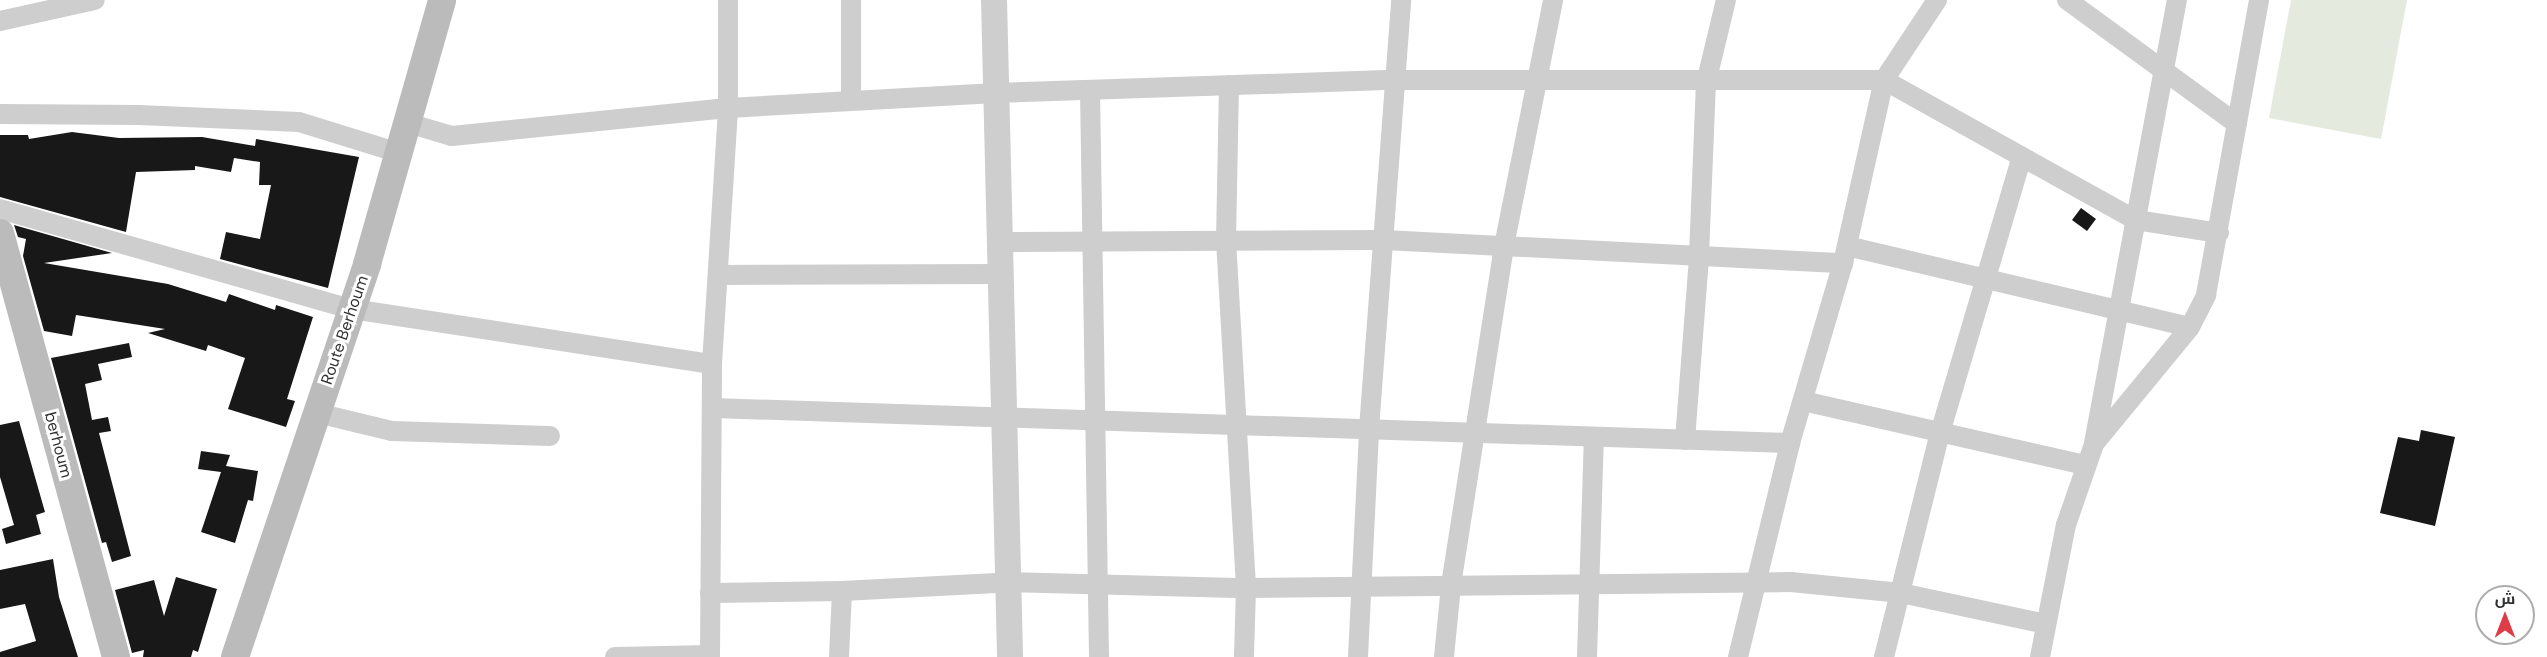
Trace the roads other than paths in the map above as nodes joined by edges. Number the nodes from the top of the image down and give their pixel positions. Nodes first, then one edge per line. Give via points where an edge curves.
1 (96, 0) edge
2 (442, 0) edge
3 (728, 0) edge
4 (851, 0) edge
5 (994, 0) edge
6 (1401, 0) edge
7 (1553, 0) edge
8 (1726, 0) edge
9 (1936, 0) edge
10 (2067, 0) edge
11 (2178, 0) edge
12 (2259, 0) edge
13 (0, 21) edge
14 (2164, 71) junction
15 (1393, 80) junction
16 (1537, 80) junction
17 (1884, 80) junction
18 (1706, 83) junction
19 (1229, 85) junction
20 (1090, 90) junction
21 (996, 93) junction
22 (851, 101) junction
23 (729, 108) junction
24 (0, 114) edge
25 (408, 123) junction
26 (2237, 124) junction
27 (399, 153) junction
28 (2022, 157) junction
29 (0, 209) edge
30 (2136, 220) junction
31 (0, 233) edge
32 (2218, 233) junction
33 (1226, 240) junction
34 (1384, 240) junction
35 (1093, 241) junction
36 (1000, 242) junction
37 (1504, 246) junction
38 (1845, 255) junction
39 (1699, 256) junction
40 (1000, 274) junction
41 (719, 276) junction
42 (1986, 279) junction
43 (352, 309) junction
44 (2119, 310) junction
45 (2190, 327) junction
46 (712, 364) junction
47 (1803, 401) junction
48 (713, 408) junction
49 (317, 413) junction
50 (1004, 418) junction
51 (1095, 421) junction
52 (1234, 425) junction
53 (1369, 429) junction
54 (1474, 433) junction
55 (1940, 433) junction
56 (550, 436) dead end
57 (1594, 437) junction
58 (1685, 440) junction
59 (1790, 443) junction
60 (2094, 444) junction
61 (2085, 465) junction
62 (1011, 582) junction
63 (1756, 582) junction
64 (1097, 584) junction
65 (1591, 584) junction
66 (1451, 585) junction
67 (1363, 587) junction
68 (1246, 588) junction
69 (843, 591) junction
70 (710, 593) junction
71 (1901, 593) junction
72 (2046, 624) junction
73 (710, 656) edge
74 (117, 657) edge
75 (235, 657) edge
76 (615, 657) edge
77 (839, 657) edge
78 (1010, 657) edge
79 (1099, 657) edge
80 (1244, 657) edge
81 (1359, 657) edge
82 (1444, 657) edge
83 (1587, 657) edge
84 (1738, 657) edge
85 (1884, 657) edge
86 (2040, 657) edge

1 - 13 street
2 - 25 main road, Route Berhoum
3 - 23 street
4 - 22 street
5 - 21 street
6 - 15 street
7 - 16 street
8 - 18 street
9 - 17 street
10 - 14 street
11 - 14 street
12 - 26 street
14 - 26 street
14 - 30 street
15 - 16 street
15 - 19 street
15 - 34 street
16 - 18 street
16 - 37 street
17 - 18 street
17 - 28 street
17 - 38 street
18 - 39 street
19 - 20 street
19 - 33 street
20 - 21 street
20 - 35 street
21 - 22 street
21 - 36 street
22 - 23 street
23 - 25 street via 452,136
23 - 41 street
24 - 27 street via 299,122
25 - 27 main road, Route Berhoum
26 - 32 street
27 - 43 main road, Route Berhoum
28 - 30 street
28 - 42 street
29 - 43 street
30 - 32 street
30 - 44 street
31 - 74 main road, berhoum
32 - 45 street via 2206,295
33 - 34 street
33 - 35 street
33 - 52 street
34 - 37 street
34 - 53 street
35 - 36 street
35 - 51 street
36 - 40 street
37 - 39 street
37 - 54 street
38 - 39 street
38 - 42 street
38 - 47 street
39 - 58 street
40 - 41 street
40 - 50 street
41 - 46 street
42 - 44 street
42 - 55 street
43 - 46 street
43 - 49 main road, Route Berhoum
44 - 45 street
44 - 60 street
45 - 60 street
46 - 48 street
47 - 55 street
47 - 59 street
48 - 50 street
48 - 70 street
49 - 56 street via 392,431
49 - 75 main road, Route Berhoum
50 - 51 street
50 - 62 street
51 - 52 street
51 - 64 street
52 - 53 street
52 - 68 street
53 - 54 street
53 - 67 street
54 - 57 street
54 - 66 street
55 - 61 street
55 - 71 street
57 - 58 street
57 - 65 street
58 - 59 street
59 - 63 street
60 - 61 street
61 - 72 street via 2066,525
62 - 64 street
62 - 69 street
62 - 78 street
63 - 65 street
63 - 71 street
63 - 84 street
64 - 68 street
64 - 79 street
65 - 66 street
65 - 83 street
66 - 67 street
66 - 82 street
67 - 68 street
67 - 81 street
68 - 80 street
69 - 70 street
69 - 77 street
70 - 73 street
71 - 72 street
71 - 85 street
72 - 86 street
73 - 76 street

